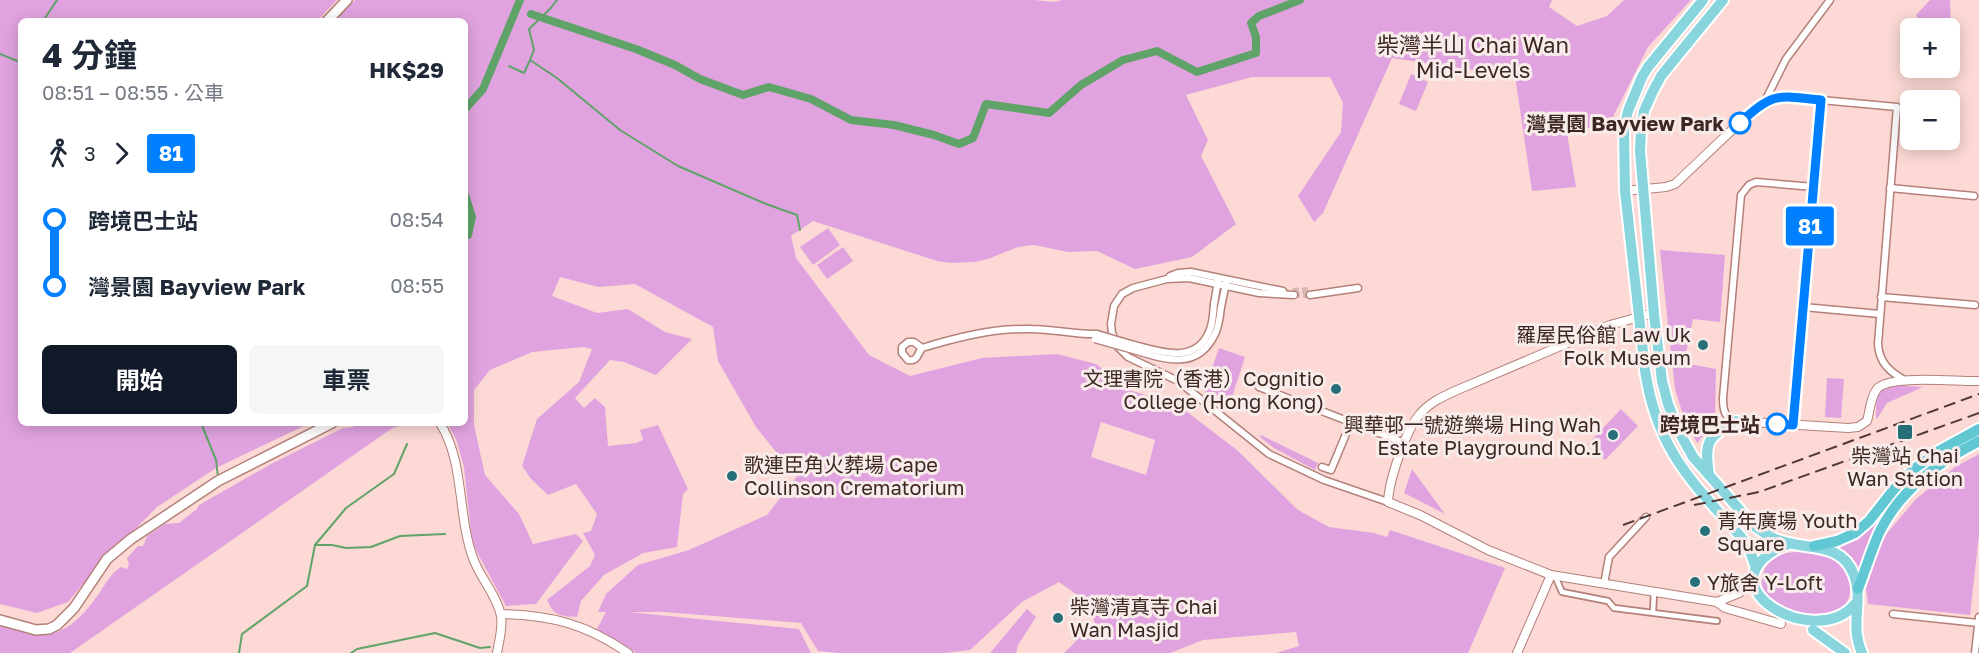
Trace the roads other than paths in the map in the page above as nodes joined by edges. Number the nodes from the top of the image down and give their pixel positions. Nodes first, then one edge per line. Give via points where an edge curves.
1 (347, 0) edge
2 (1703, 0) edge
3 (1723, 0) edge
4 (1830, 0) edge
5 (330, 18) edge
6 (1821, 100) junction
7 (1765, 101) junction
8 (1814, 187) junction
9 (1890, 188) junction
10 (1643, 189) junction
11 (1625, 191) junction
12 (1974, 196) dead end
13 (1218, 282) junction
14 (1226, 283) junction
15 (1358, 288) dead end
16 (1311, 292) tunnel mouth
17 (1294, 293) tunnel mouth
18 (1881, 297) junction
19 (1975, 305) dead end
20 (1803, 307) junction
21 (1654, 312) junction
22 (1880, 314) junction
23 (1639, 316) junction
24 (1087, 335) junction
25 (924, 348) dead end
26 (1907, 381) junction
27 (1979, 381) edge
28 (1259, 387) dead end
29 (1351, 422) junction
30 (1736, 422) junction
31 (1793, 425) junction
32 (326, 426) edge
33 (441, 426) edge
34 (1979, 429) edge
35 (1979, 441) edge
36 (1405, 443) junction
37 (1322, 467) dead end
38 (1709, 475) junction
39 (1388, 502) junction
40 (1646, 517) dead end
41 (1790, 543) junction
42 (1814, 546) junction
43 (1755, 573) junction
44 (1553, 575) junction
45 (1604, 584) junction
46 (1858, 589) junction
47 (1654, 592) junction
48 (1856, 601) junction
49 (1717, 602) junction
50 (1653, 612) junction
51 (501, 614) junction
52 (1893, 614) dead end
53 (1979, 617) edge
54 (0, 620) edge
55 (1717, 621) dead end
56 (1978, 623) edge
57 (1781, 624) junction
58 (1814, 630) junction
59 (497, 653) edge
60 (628, 653) edge
61 (1517, 653) edge
62 (1845, 653) edge
63 (1862, 653) edge
64 (1975, 653) edge

1 - 5 main road
2 - 11 main road via 1648,67 1636,90 1624,130
3 - 10 main road via 1672,62 1644,111 1640,151
4 - 7 street via 1786,59
6 - 7 street via 1782,97
6 - 8 street
6 - 9 street via 1897,107
7 - 10 street via 1675,184
8 - 20 street
8 - 30 street via 1756,182 1741,195 1723,398 1724,411
9 - 12 street
9 - 18 street
10 - 11 street
10 - 21 main road
11 - 23 main road
13 - 14 street
13 - 24 street, bridge via 1210,332 1199,346 1183,354 1164,354 1097,334
13 - 39 street via 1161,280 1127,290 1114,306 1112,324 1121,351 1178,381 1269,454 1324,480
14 - 17 street
14 - 24 street, bridge via 1218,324 1210,342 1195,357 1164,359
15 - 16 street
18 - 19 street
18 - 22 street
20 - 22 street
20 - 31 street
21 - 23 street
21 - 38 main road via 1662,381 1672,417 1693,457
22 - 26 street via 1881,358 1890,371
23 - 36 street via 1442,397 1420,414
23 - 43 main road via 1647,385 1664,438 1682,470 1749,548
24 - 25 street via 1011,329 973,334
26 - 27 street
26 - 31 street via 1880,386 1873,396 1867,421 1858,427
28 - 29 street
29 - 36 street
29 - 37 street via 1333,471
30 - 31 street
30 - 38 main road via 1716,433 1709,443
32 - 54 main road via 208,487 131,539 104,563 74,608 57,625 36,630
33 - 51 street via 455,460 470,549
34 - 42 highway via 1914,469 1860,530
35 - 46 highway via 1941,463 1904,496 1879,534
36 - 39 street via 1389,487
38 - 41 main road via 1754,526
39 - 44 street via 1488,550
40 - 45 street via 1609,557
41 - 42 main road
41 - 43 main road via 1777,549
42 - 46 main road via 1842,558 1854,573
43 - 49 street via 1739,593
43 - 57 main road via 1760,604
44 - 45 street
44 - 50 street via 1562,592 1608,601 1614,608
44 - 61 street
45 - 47 street
46 - 48 main road
47 - 49 street
47 - 50 street
48 - 58 main road via 1838,623
48 - 63 main road via 1856,634
49 - 57 street via 1725,609
50 - 55 street
51 - 59 street
51 - 60 street via 552,618 598,634
52 - 56 street
53 - 56 street
56 - 64 street
57 - 58 main road
58 - 62 main road

